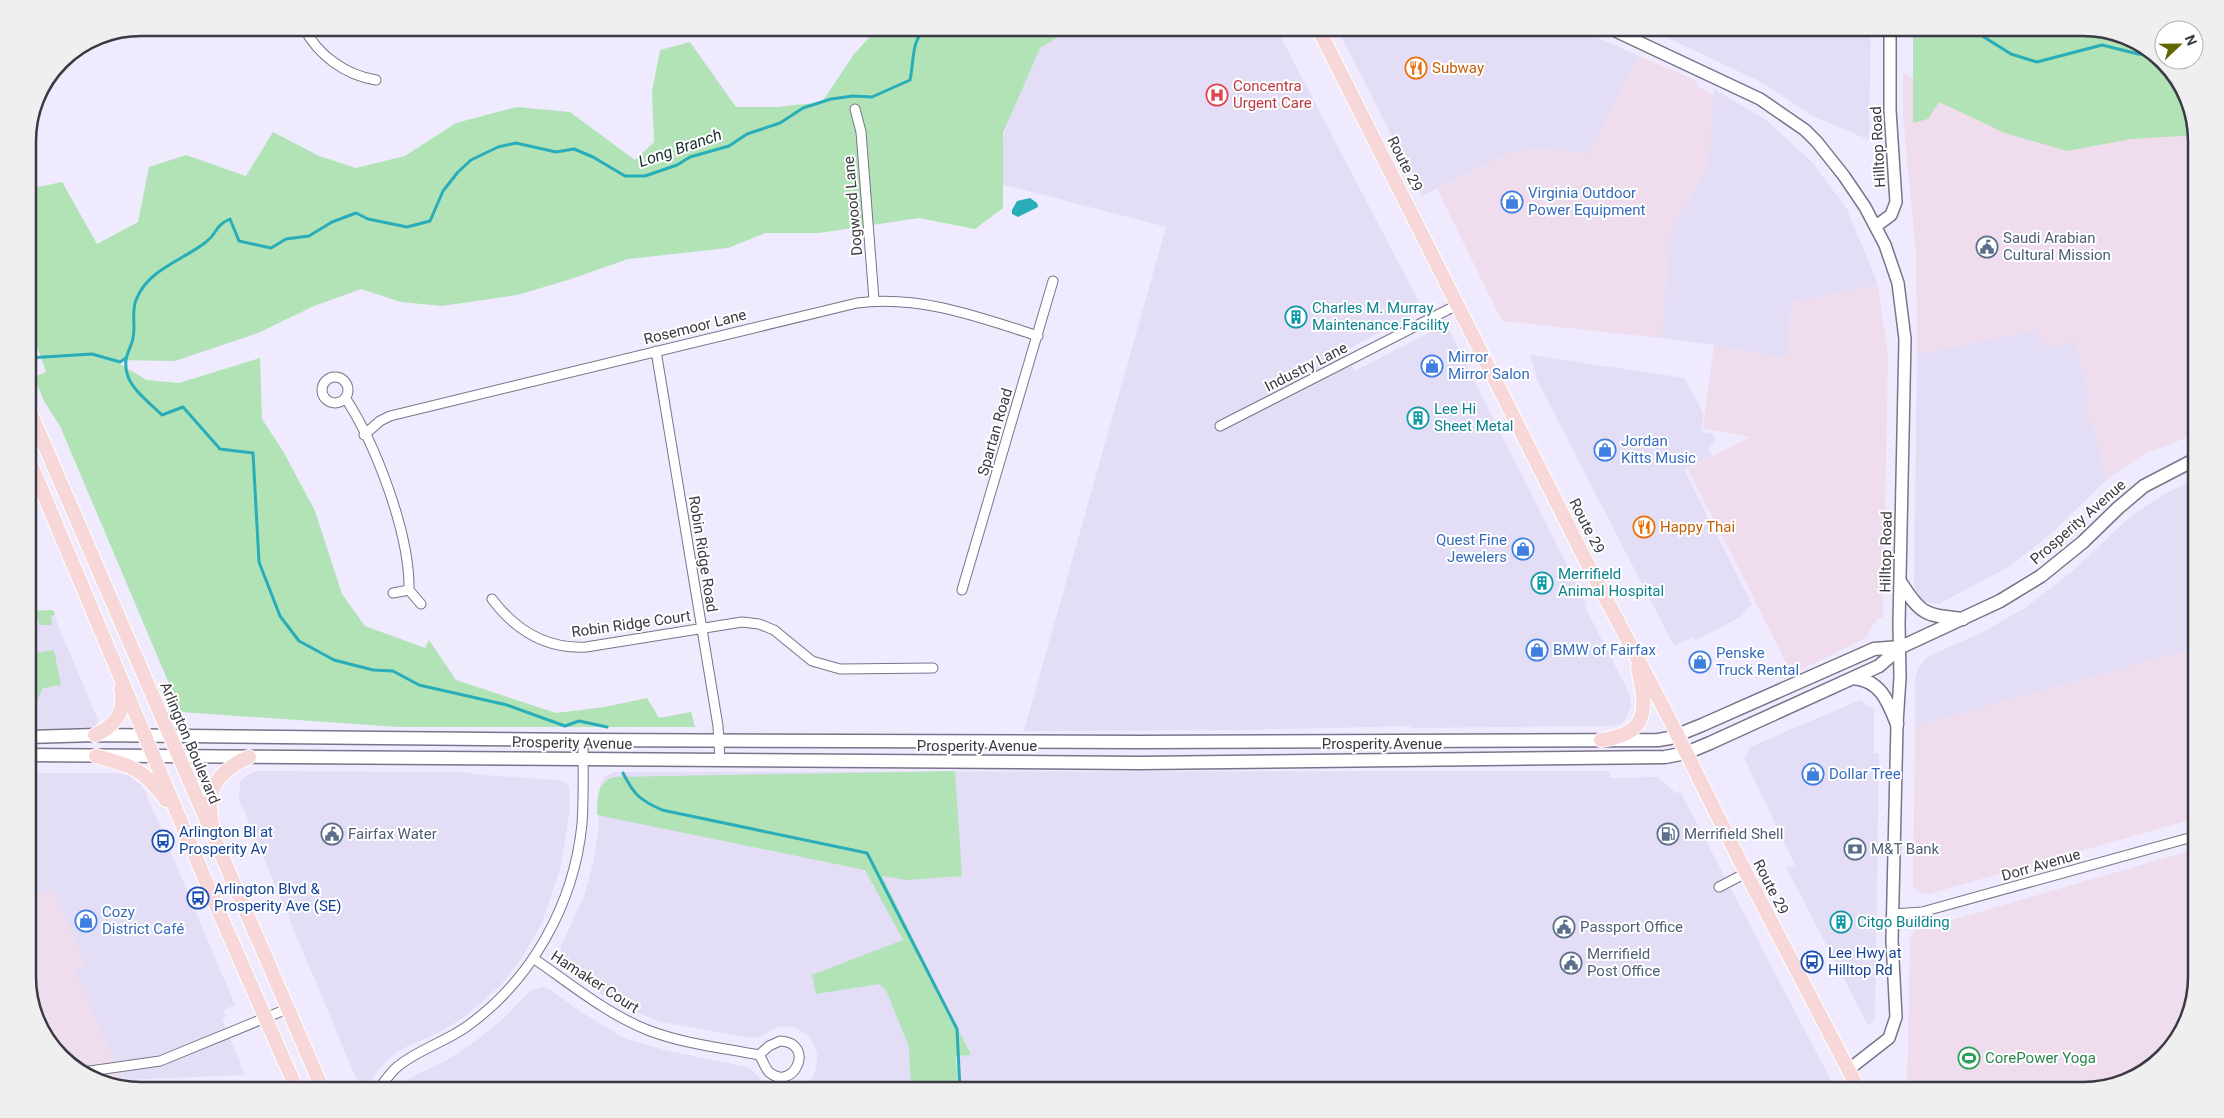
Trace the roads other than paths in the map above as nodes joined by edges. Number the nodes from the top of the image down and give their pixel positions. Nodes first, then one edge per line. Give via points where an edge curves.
1 (309, 36) edge
2 (1322, 36) edge
3 (1626, 36) edge
4 (1890, 36) edge
5 (376, 80) dead end
6 (855, 109) dead end
7 (1876, 226) junction
8 (1053, 281) dead end
9 (874, 300) junction
10 (1457, 305) junction
11 (1038, 336) junction
12 (656, 351) junction
13 (346, 399) dead end
14 (36, 426) edge
15 (1220, 426) dead end
16 (364, 435) junction
17 (2188, 463) edge
18 (36, 476) edge
19 (1900, 583) junction
20 (409, 590) junction
21 (962, 590) dead end
22 (393, 593) dead end
23 (492, 599) dead end
24 (421, 604) dead end
25 (1963, 619) junction
26 (701, 629) junction
27 (1901, 647) junction
28 (1634, 651) junction
29 (933, 668) dead end
30 (117, 669) junction
31 (1853, 678) junction
32 (1897, 724) junction
33 (1678, 735) junction
34 (95, 736) junction
35 (36, 737) edge
36 (146, 737) junction
37 (170, 737) junction
38 (583, 740) junction
39 (1601, 740) junction
40 (720, 741) junction
41 (1686, 753) junction
42 (36, 756) edge
43 (96, 756) junction
44 (153, 756) junction
45 (178, 756) junction
46 (249, 757) junction
47 (583, 760) junction
48 (720, 761) junction
49 (180, 818) junction
50 (2188, 838) edge
51 (222, 861) junction
52 (1746, 873) junction
53 (1718, 887) dead end
54 (1892, 914) junction
55 (533, 958) junction
56 (287, 1009) junction
57 (266, 1018) junction
58 (759, 1055) junction
59 (1848, 1070) junction
60 (94, 1071) edge
61 (294, 1082) edge
62 (320, 1082) edge
63 (385, 1082) edge
64 (1855, 1082) edge

1 - 5 street via 327,58 354,74
2 - 10 main road, Route 29
3 - 7 street via 1741,89 1778,110 1817,142 1850,184
4 - 7 street, Hilltop Road via 1890,110 1896,202 1891,215
6 - 9 street, Dogwood Lane via 861,132
7 - 19 street, Hilltop Road via 1895,270 1904,318
8 - 11 street, Spartan Road
9 - 11 street, Rosemoor Lane via 917,302 945,308
9 - 12 street, Rosemoor Lane
10 - 15 street, Industry Lane
10 - 28 main road, Route 29
11 - 21 street, Spartan Road
12 - 16 street, Rosemoor Lane via 390,416
12 - 26 street, Robin Ridge Road
13 - 16 street
14 - 37 main road, Arlington Boulevard
16 - 20 street via 398,516 410,577
17 - 25 main road, Prosperity Avenue via 2144,486 2041,576
18 - 30 main road
19 - 25 main road via 1922,612
19 - 27 street, Hilltop Road
20 - 22 street
20 - 24 street
23 - 26 street, Robin Ridge Court via 521,629 539,640 562,646 586,647
25 - 27 main road, Prosperity Avenue
26 - 29 street, Robin Ridge Court via 742,622 759,624 774,630 812,661 840,669
26 - 40 street, Robin Ridge Road
27 - 31 main road, Prosperity Avenue via 1879,666
27 - 32 street, Hilltop Road
27 - 33 main road, Prosperity Avenue via 1874,649
28 - 33 main road, Route 29
28 - 39 main road via 1643,696 1642,718 1633,730
30 - 34 main road via 123,698 121,712 110,727
30 - 36 main road
31 - 32 main road via 1867,680 1878,687 1887,699
31 - 41 main road, Prosperity Avenue
32 - 54 street, Hilltop Road
33 - 39 main road, Prosperity Avenue via 1658,740
33 - 41 main road, Route 29
34 - 35 main road, Prosperity Avenue
34 - 36 main road, Prosperity Avenue
36 - 37 main road, Prosperity Avenue
36 - 44 main road
37 - 38 main road, Prosperity Avenue
37 - 45 main road, Arlington Boulevard
38 - 40 main road, Prosperity Avenue
38 - 47 street
39 - 40 main road, Prosperity Avenue
40 - 48 street, Robin Ridge Road
41 - 48 main road, Prosperity Avenue via 1648,758 1140,763
41 - 52 main road, Route 29
42 - 43 main road, Prosperity Avenue
43 - 44 main road, Prosperity Avenue
43 - 49 main road via 140,771 152,781
44 - 45 main road, Prosperity Avenue
44 - 49 main road
45 - 46 main road, Prosperity Avenue
45 - 51 main road, Arlington Boulevard
46 - 47 main road, Prosperity Avenue
46 - 51 main road via 226,770 211,794 210,814
47 - 48 main road, Prosperity Avenue
47 - 55 street via 582,825 574,870 555,922
49 - 57 main road
50 - 54 street, Dorr Avenue via 1922,912
51 - 56 main road, Arlington Boulevard
52 - 53 street
52 - 59 main road, Route 29
54 - 59 street, Hilltop Road via 1896,1017 1889,1038
55 - 58 street, Hamaker Court via 631,1023 672,1038
55 - 63 street via 485,1012 450,1037 407,1059
56 - 57 street
56 - 62 main road, Arlington Boulevard
57 - 60 street via 160,1061
57 - 61 main road
58 - 58 street via 770,1072 780,1077 792,1074 799,1064 795,1047 785,1041 774,1042
59 - 64 main road, Route 29

